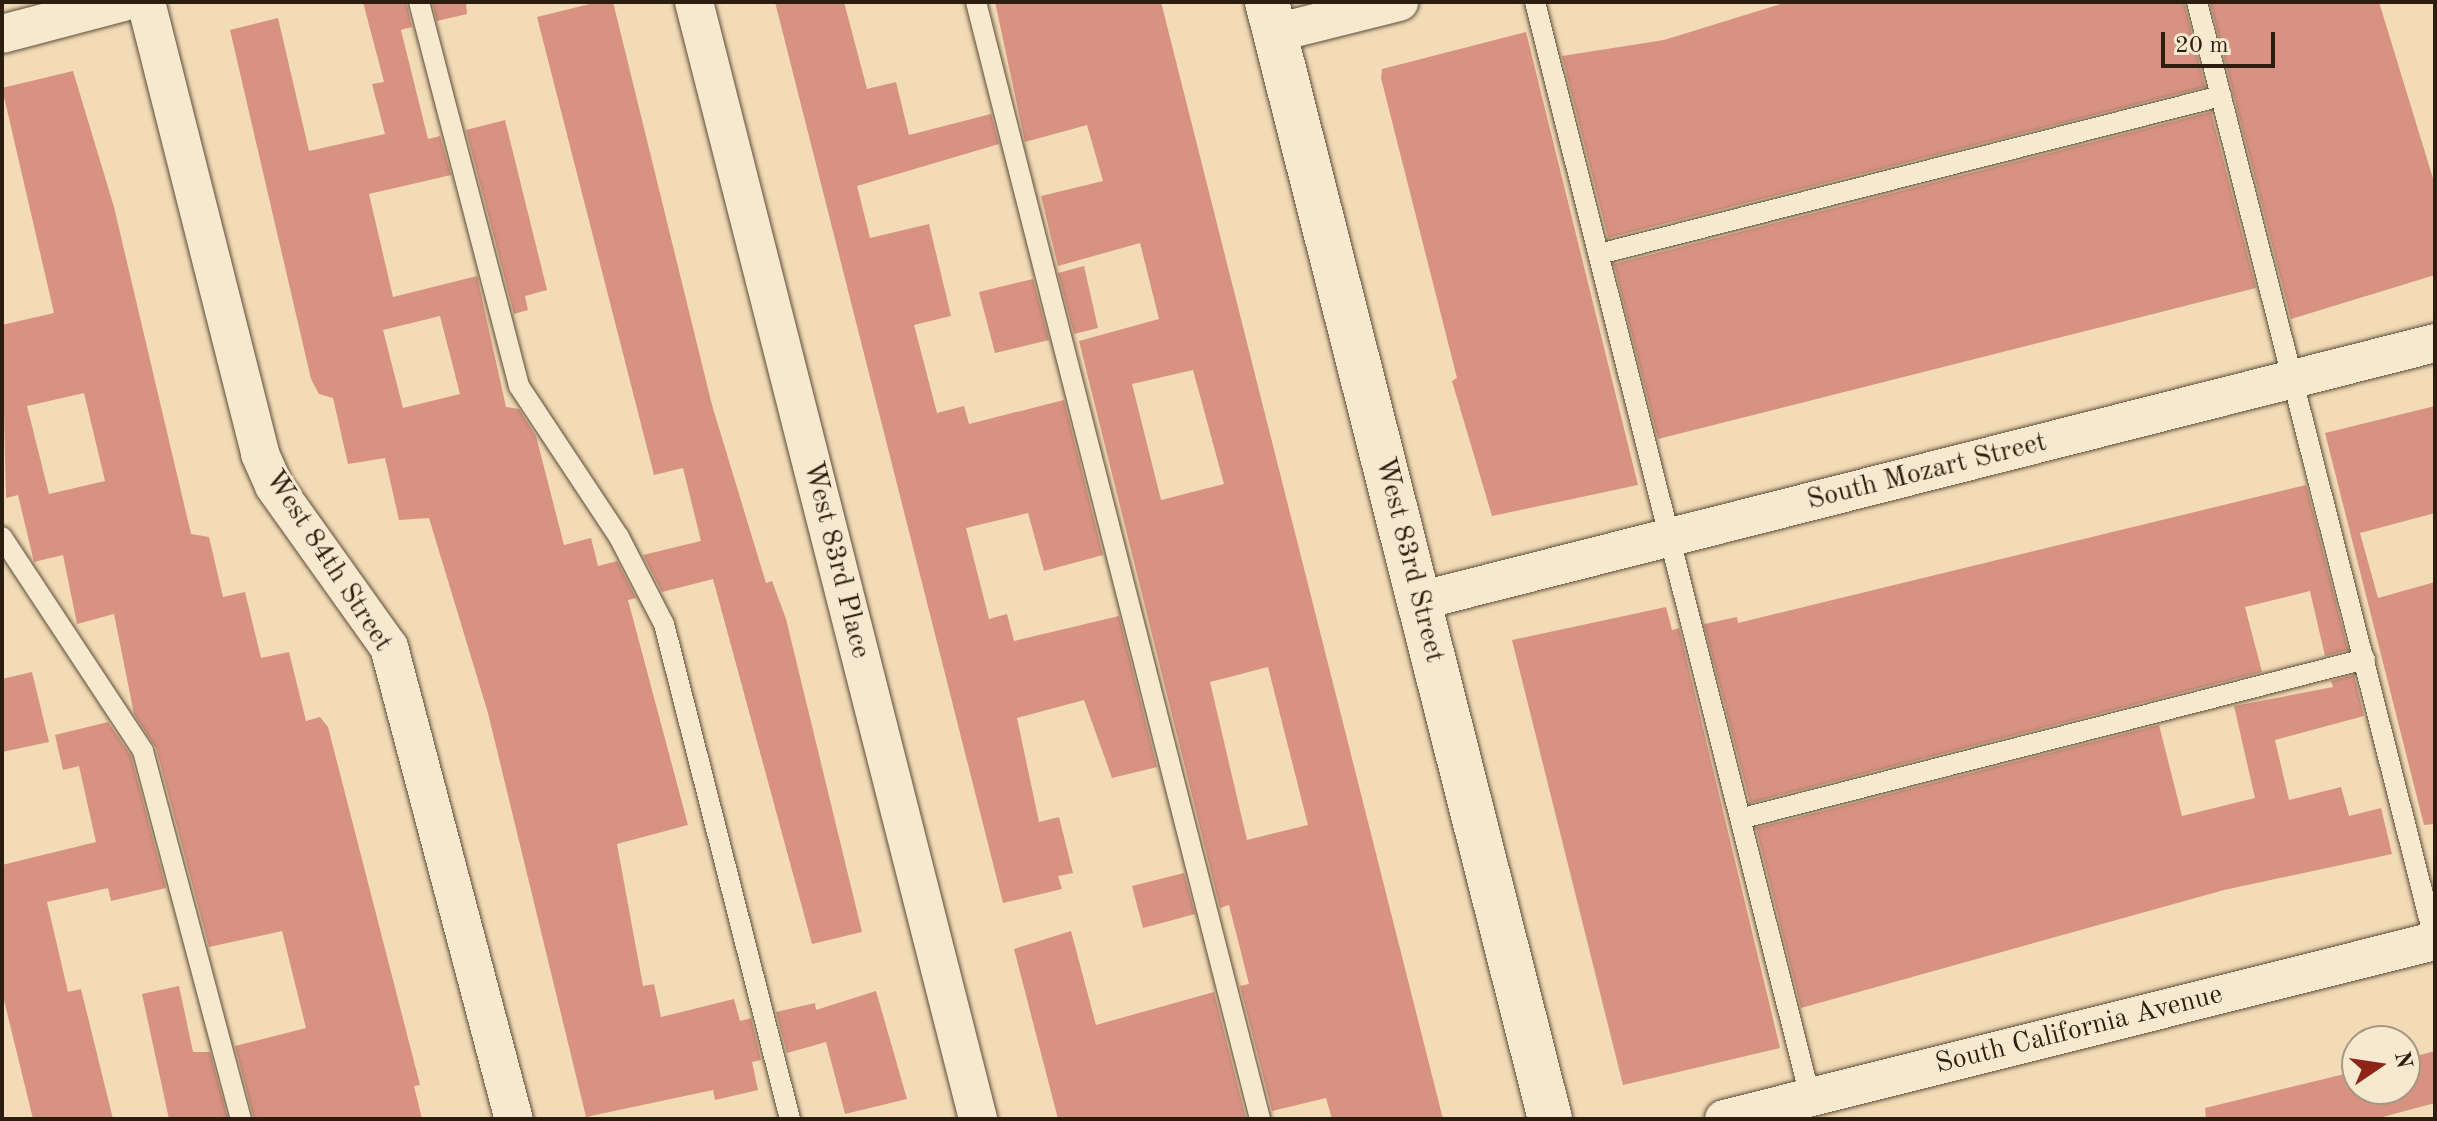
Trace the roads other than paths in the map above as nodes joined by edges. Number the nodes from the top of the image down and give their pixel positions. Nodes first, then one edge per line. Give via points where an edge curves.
1 (124, 2) edge
2 (146, 2) edge
3 (419, 2) edge
4 (694, 2) edge
5 (976, 2) edge
6 (1399, 2) edge
7 (1535, 2) edge
8 (2197, 2) edge
9 (1271, 18) edge
10 (2, 34) edge
11 (2221, 96) junction
12 (1599, 254) junction
13 (2435, 343) edge
14 (2294, 379) junction
15 (2, 537) edge
16 (1671, 537) junction
17 (1419, 601) junction
18 (2365, 659) junction
19 (1743, 818) junction
20 (2435, 942) edge
21 (1805, 1105) edge
22 (241, 1119) edge
23 (514, 1119) edge
24 (790, 1119) edge
25 (978, 1119) edge
26 (1260, 1119) edge
27 (1550, 1119) edge
28 (1724, 1119) edge

1 - 10 street
2 - 23 street, West 84th Street via 260,454 274,486 389,647
3 - 24 lane via 519,386 619,537 664,624
4 - 25 street, West 83rd Place
5 - 26 lane
6 - 9 street
7 - 12 lane
8 - 11 lane
9 - 17 street, West 83rd Street
11 - 12 lane
11 - 14 lane
12 - 16 lane
13 - 14 street, South Mozart Street
14 - 16 street, South Mozart Street
14 - 18 lane
15 - 22 lane via 143,751
16 - 17 street, South Mozart Street
16 - 19 lane
17 - 27 street, West 83rd Street
18 - 19 lane
18 - 20 lane
19 - 21 lane
20 - 21 street, South California Avenue
21 - 28 street, South California Avenue

